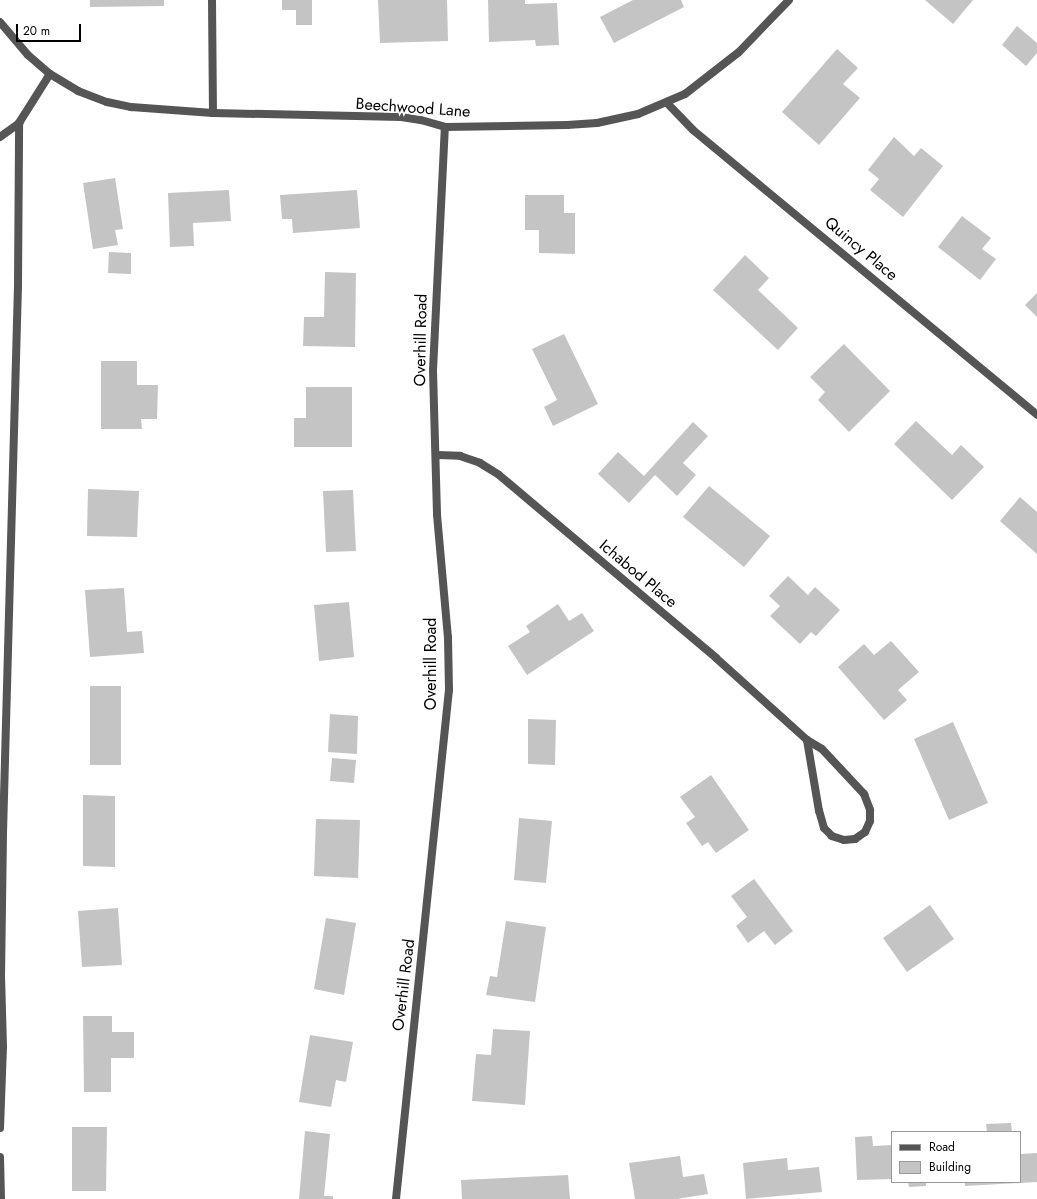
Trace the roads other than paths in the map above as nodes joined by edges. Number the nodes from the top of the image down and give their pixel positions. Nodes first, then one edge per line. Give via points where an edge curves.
1 (212, 0) edge
2 (789, 0) edge
3 (0, 22) edge
4 (50, 74) junction
5 (667, 103) junction
6 (213, 113) junction
7 (19, 123) junction
8 (445, 127) junction
9 (0, 137) edge
10 (1037, 415) edge
11 (437, 454) junction
12 (807, 740) junction
13 (2, 833) edge
14 (0, 1128) edge
15 (0, 1157) edge
16 (1, 1199) edge
17 (396, 1199) edge

1 - 6 street
2 - 5 street, Beechwood Lane via 739,52 712,75
3 - 4 street, Beechwood Lane via 28,56
4 - 6 street, Beechwood Lane via 78,91 107,102 151,110
4 - 7 street
5 - 8 street, Beechwood Lane via 638,114 597,123
5 - 10 street, Quincy Place via 693,130
6 - 8 street, Beechwood Lane via 401,118 421,120
7 - 9 street
7 - 13 street via 18,284
8 - 11 street, Overhill Road via 434,316 433,370
11 - 12 street, Ichabod Place via 460,456 480,463 499,475 716,658
11 - 17 street, Overhill Road via 437,514 448,638 449,690
12 - 12 street, Ichabod Place via 824,828 832,836 844,840 855,839 865,832 870,821 870,810 864,794 822,749
13 - 14 street via 3,1047
15 - 16 street

